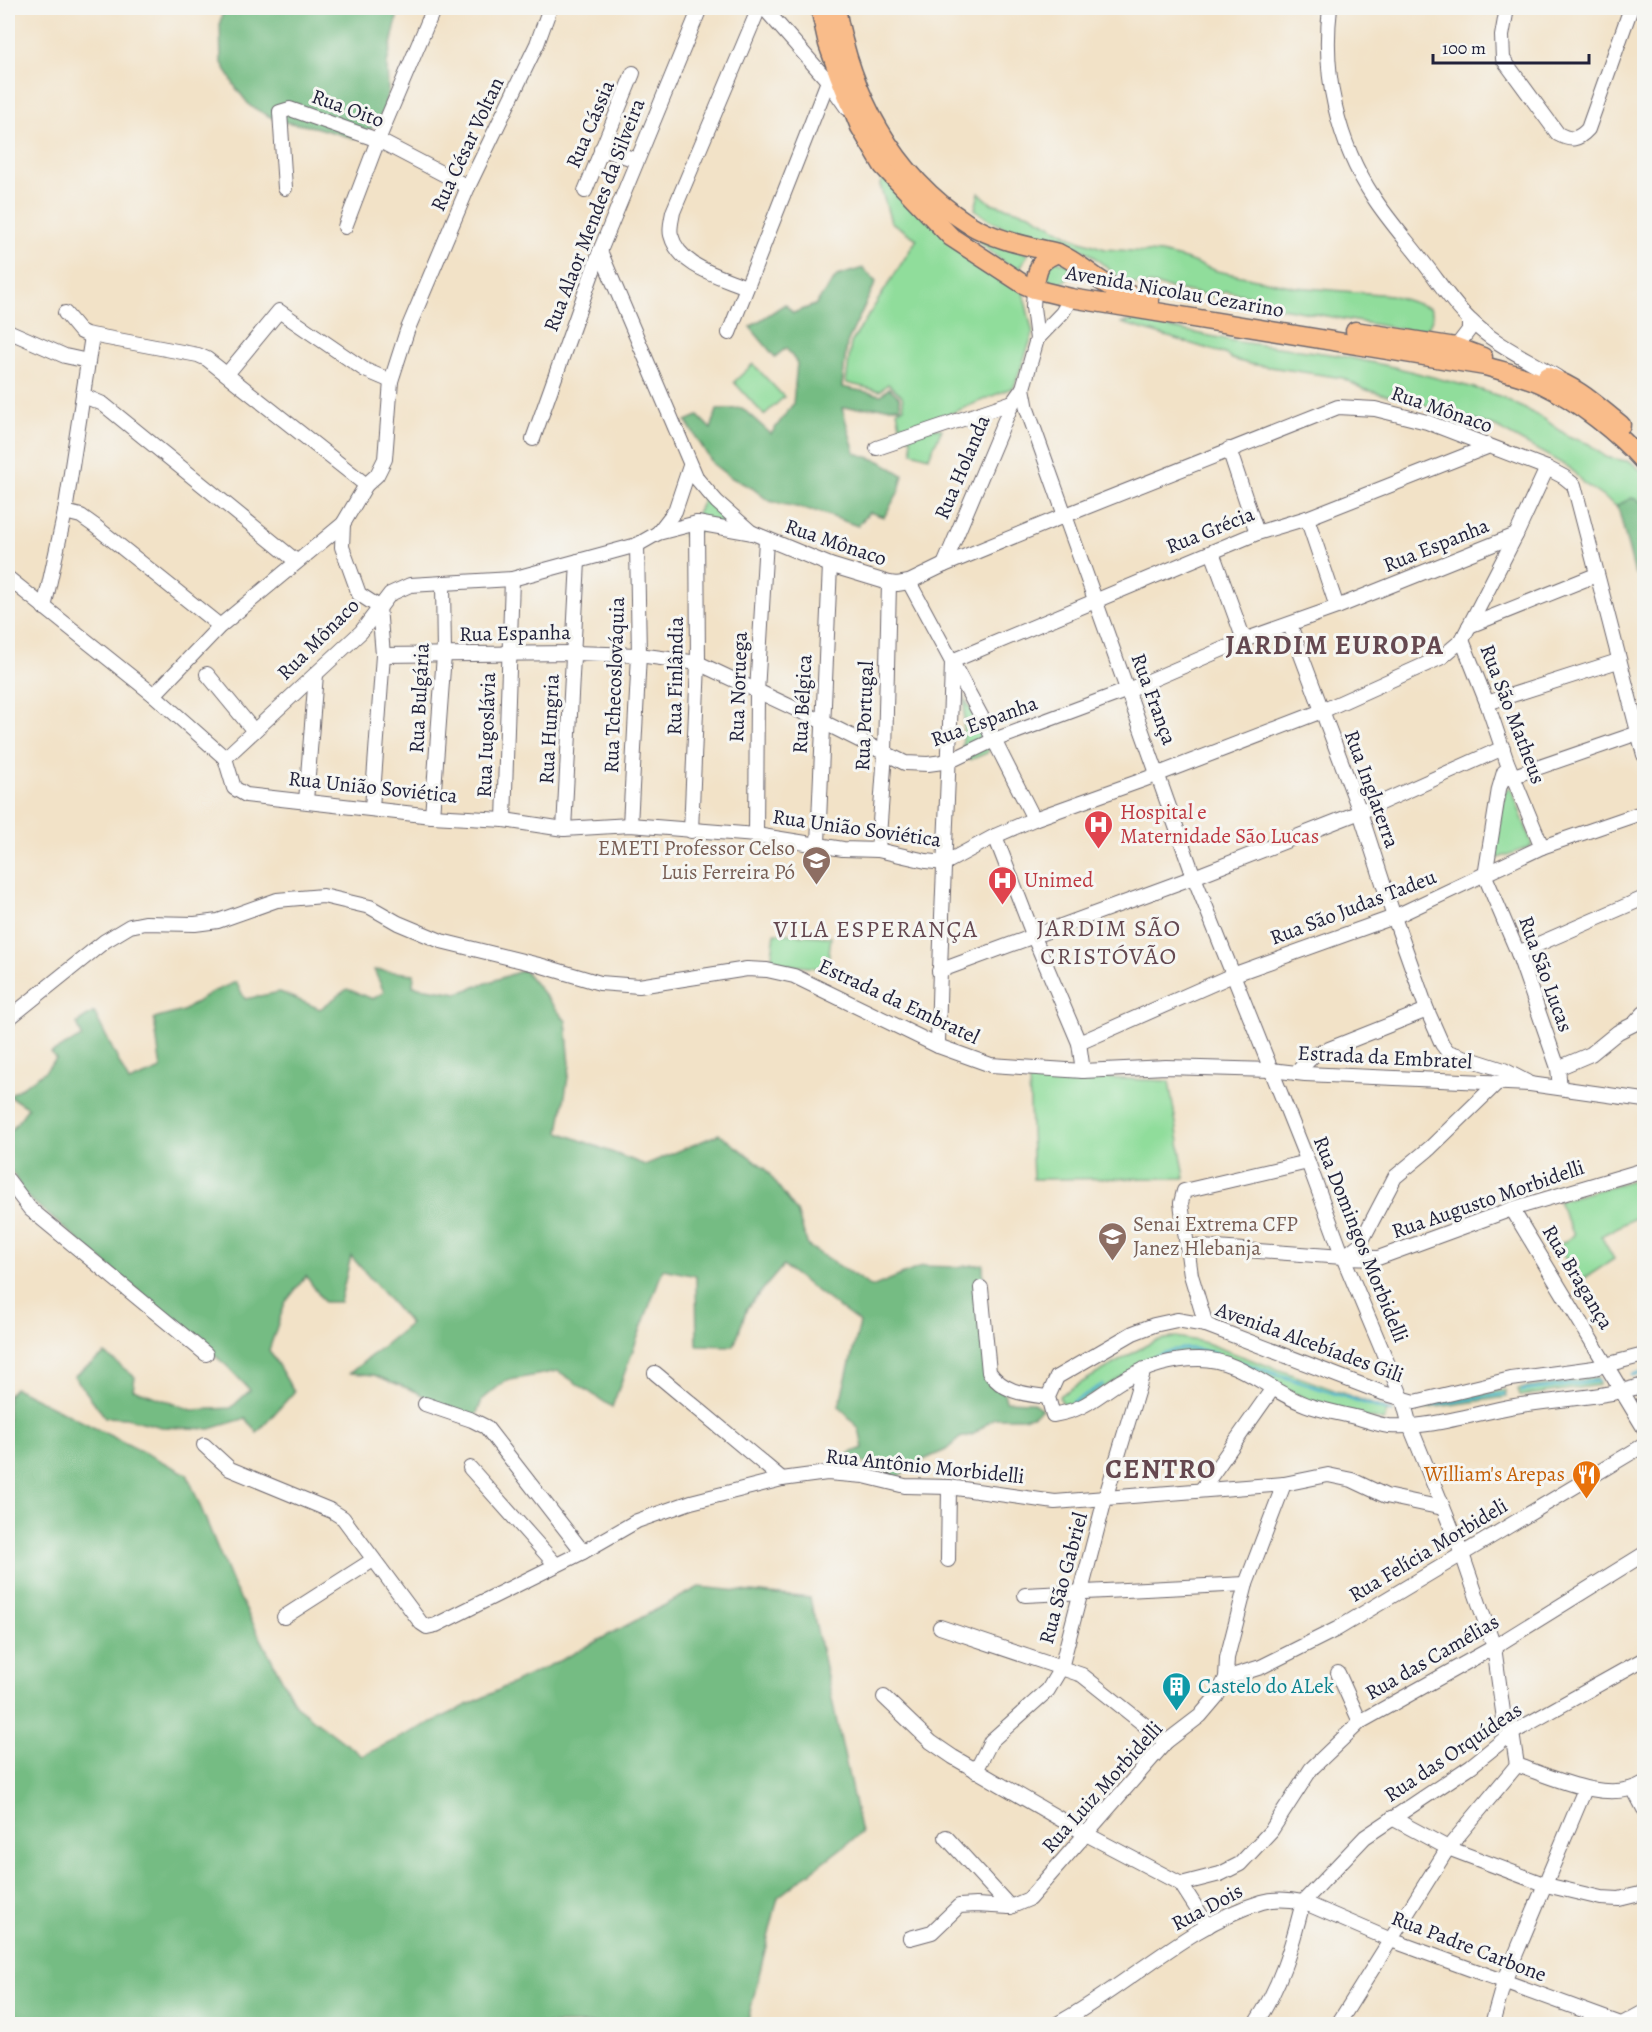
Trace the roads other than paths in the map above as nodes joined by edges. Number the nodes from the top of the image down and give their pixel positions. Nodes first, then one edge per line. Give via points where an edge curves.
1 (434, 8) edge
2 (550, 8) edge
3 (700, 8) edge
4 (759, 8) edge
5 (764, 8) edge
6 (820, 8) edge
7 (836, 8) edge
8 (1330, 8) edge
9 (1507, 8) edge
10 (1631, 8) edge
11 (633, 73) dead end
12 (828, 81) junction
13 (860, 127) junction
14 (378, 140) junction
15 (601, 149) junction
16 (637, 160) junction
17 (468, 187) junction
18 (285, 188) dead end
19 (585, 191) dead end
20 (345, 227) dead end
21 (600, 251) junction
22 (1058, 253) junction
23 (1081, 268) junction
24 (746, 287) junction
25 (1034, 289) junction
26 (1071, 298) junction
27 (65, 313) dead end
28 (1469, 320) junction
29 (8, 331) edge
30 (729, 333) dead end
31 (93, 336) junction
32 (1037, 339) junction
33 (1456, 347) junction
34 (88, 361) junction
35 (227, 374) junction
36 (392, 381) junction
37 (1572, 386) junction
38 (1023, 388) junction
39 (84, 396) junction
40 (1013, 402) junction
41 (533, 439) dead end
42 (1644, 446) edge
43 (1487, 447) junction
44 (877, 448) dead end
45 (1229, 449) junction
46 (1644, 462) edge
47 (690, 466) junction
48 (1547, 468) junction
49 (366, 485) junction
50 (65, 512) junction
51 (1066, 515) junction
52 (1307, 518) junction
53 (697, 523) junction
54 (343, 524) junction
55 (658, 533) junction
56 (753, 533) junction
57 (1257, 533) junction
58 (1516, 535) junction
59 (766, 540) junction
60 (637, 545) junction
61 (1212, 552) junction
62 (296, 561) junction
63 (578, 561) junction
64 (830, 565) junction
65 (944, 565) junction
66 (1596, 575) junction
67 (8, 578) edge
68 (512, 579) junction
69 (909, 582) junction
70 (443, 583) junction
71 (889, 583) junction
72 (1096, 599) junction
73 (379, 607) junction
74 (1337, 607) junction
75 (44, 608) junction
76 (1290, 625) junction
77 (220, 626) junction
78 (1469, 626) junction
79 (1244, 640) junction
80 (1462, 640) junction
81 (574, 653) junction
82 (511, 654) junction
83 (383, 655) junction
84 (444, 655) junction
85 (639, 655) junction
86 (952, 660) junction
87 (1618, 661) junction
88 (698, 663) junction
89 (207, 674) dead end
90 (316, 674) junction
91 (1128, 690) junction
92 (757, 692) junction
93 (154, 695) junction
94 (1644, 699) edge
95 (1487, 703) junction
96 (1630, 703) junction
97 (1322, 711) junction
98 (823, 722) junction
99 (254, 730) junction
100 (1638, 733) junction
101 (994, 740) junction
102 (1503, 748) junction
103 (885, 753) junction
104 (1644, 755) edge
105 (225, 758) junction
106 (950, 760) junction
107 (1158, 773) junction
108 (1508, 778) junction
109 (306, 801) junction
110 (372, 808) junction
111 (1360, 812) junction
112 (1644, 812) edge
113 (432, 816) junction
114 (1034, 819) junction
115 (504, 820) junction
116 (630, 825) junction
117 (564, 829) junction
118 (691, 831) junction
119 (756, 835) junction
120 (995, 836) junction
121 (818, 844) junction
122 (1542, 848) junction
123 (878, 850) junction
124 (945, 863) junction
125 (1485, 876) junction
126 (1194, 877) junction
127 (1644, 898) edge
128 (1394, 917) junction
129 (1034, 937) junction
130 (1518, 953) junction
131 (939, 971) junction
132 (1235, 974) junction
133 (1427, 1010) junction
134 (1644, 1013) edge
135 (8, 1019) edge
136 (1078, 1043) junction
137 (938, 1046) junction
138 (1558, 1068) junction
139 (1271, 1070) junction
140 (1083, 1071) junction
141 (1296, 1073) junction
142 (1496, 1083) junction
143 (1530, 1084) junction
144 (1560, 1088) junction
145 (1644, 1100) edge
146 (1308, 1162) junction
147 (1644, 1170) edge
148 (8, 1180) edge
149 (1512, 1209) junction
150 (1188, 1246) junction
151 (1343, 1257) junction
152 (981, 1288) dead end
153 (1206, 1325) junction
154 (206, 1354) dead end
155 (1644, 1355) edge
156 (1607, 1365) junction
157 (1144, 1369) junction
158 (655, 1372) dead end
159 (1644, 1385) edge
160 (1273, 1388) junction
161 (1622, 1391) junction
162 (1048, 1397) junction
163 (1403, 1400) junction
164 (425, 1404) dead end
165 (1410, 1426) junction
166 (1644, 1428) edge
167 (204, 1445) dead end
168 (1644, 1445) edge
169 (470, 1468) dead end
170 (782, 1479) junction
171 (1284, 1484) junction
172 (949, 1487) junction
173 (1202, 1490) junction
174 (1105, 1499) junction
175 (1443, 1508) junction
176 (583, 1552) junction
177 (1462, 1554) junction
178 (1644, 1554) edge
179 (373, 1560) junction
180 (948, 1560) dead end
181 (556, 1565) junction
182 (1246, 1584) junction
183 (1081, 1593) junction
184 (1025, 1595) dead end
185 (284, 1617) dead end
186 (940, 1627) dead end
187 (1494, 1647) junction
188 (1644, 1659) edge
189 (1061, 1668) junction
190 (1338, 1673) dead end
191 (1226, 1677) junction
192 (884, 1697) dead end
193 (1360, 1722) junction
194 (1512, 1733) junction
195 (1166, 1742) junction
196 (1517, 1765) junction
197 (976, 1771) junction
198 (1639, 1787) edge
199 (1586, 1789) junction
200 (1644, 1809) edge
201 (1392, 1818) junction
202 (1086, 1834) junction
203 (946, 1837) dead end
204 (1449, 1848) junction
205 (1181, 1884) junction
206 (1546, 1885) junction
207 (1644, 1893) edge
208 (1303, 1902) junction
209 (1010, 1907) junction
210 (1208, 1926) junction
211 (910, 1938) dead end
212 (1391, 1940) junction
213 (1504, 1982) junction
214 (1644, 2012) edge
215 (1057, 2025) edge
216 (1255, 2025) edge
217 (1338, 2025) edge
218 (1492, 2025) edge
219 (1622, 2025) edge

1 - 14 street
2 - 17 street, Rua César Voltan via 537,44
3 - 16 street, Rua Alaor Mendes da Silveira
4 - 24 street via 673,212 670,233 689,262
5 - 12 street
6 - 13 main road, Avenida Nicolau Cezarino via 828,44
7 - 22 main road, Avenida Nicolau Cezarino via 859,93 893,152 930,196 986,233
8 - 28 street via 1327,46 1331,87 1354,162 1374,198
9 - 10 street via 1503,59 1558,134 1575,139 1588,129
11 - 15 street, Rua Cássia
12 - 13 street
12 - 24 street
13 - 25 main road, Avenida Nicolau Cezarino via 883,166 951,237
14 - 17 street, Rua Oito
14 - 18 street, Rua Oito via 291,109 280,112
14 - 20 street
15 - 16 street
15 - 19 street, Rua Cássia
16 - 21 street, Rua Alaor Mendes da Silveira
17 - 36 street, Rua César Voltan via 407,331
21 - 41 street, Rua Alaor Mendes da Silveira
21 - 47 street
22 - 23 main road, Avenida Nicolau Cezarino
22 - 25 main road via 1039,265
23 - 26 main road
23 - 33 main road, Avenida Nicolau Cezarino via 1104,285 1143,298
24 - 30 street
25 - 26 main road, Avenida Nicolau Cezarino
25 - 32 street, Rua França
26 - 32 street, Rua França via 1062,314
26 - 46 main road, Avenida Nicolau Cezarino via 1485,366 1543,384 1562,395 1618,436
27 - 31 street via 80,331
28 - 33 street via 1469,330
28 - 37 street via 1512,352
29 - 34 street via 65,356
31 - 34 street
31 - 35 street via 198,355
32 - 38 street, Rua França
33 - 37 main road, Avenida Nicolau Cezarino
34 - 39 street
35 - 36 street via 279,311 365,370
35 - 49 street
36 - 49 street, Rua César Voltan via 385,459
37 - 42 main road, Avenida Nicolau Cezarino
38 - 40 street, Rua Holanda
38 - 51 street, Rua França
39 - 50 street
39 - 62 street via 103,404
40 - 44 street
40 - 65 street, Rua Holanda
43 - 45 street, Rua Mônaco via 1427,422 1376,409 1338,407
43 - 48 street, Rua Mônaco
43 - 52 street, Rua Grécia
45 - 51 street, Rua Mônaco
45 - 57 street
47 - 55 street via 675,511
47 - 56 street via 717,502
48 - 58 street, Rua São Matheus
48 - 66 street, Rua Mônaco via 1574,485
49 - 54 street, Rua César Voltan
50 - 75 street
50 - 77 street via 81,516 95,526
51 - 65 street, Rua Mônaco
51 - 72 street, Rua França
52 - 57 street, Rua Grécia
52 - 74 street
53 - 55 street, Rua Mônaco
53 - 56 street, Rua Mônaco
53 - 88 street, Rua Finlândia
54 - 62 street
54 - 73 street via 342,547 359,594
55 - 60 street, Rua Mônaco
56 - 59 street, Rua Mônaco
57 - 61 street, Rua Grécia
58 - 74 street, Rua Espanha
58 - 78 street, Rua São Matheus
59 - 64 street, Rua Mônaco
59 - 92 street, Rua Noruega
60 - 63 street, Rua Mônaco
60 - 85 street, Rua Tchecoslováquia
61 - 72 street, Rua Grécia
61 - 79 street
62 - 77 street
63 - 68 street, Rua Mônaco
63 - 81 street, Rua Hungria
64 - 71 street, Rua Mônaco
64 - 98 street, Rua Bélgica
65 - 69 street, Rua Mônaco
66 - 78 street
66 - 87 street
67 - 75 street
68 - 70 street, Rua Mônaco
68 - 82 street, Rua Iugoslávia
69 - 71 street, Rua Mônaco
69 - 86 street
70 - 73 street, Rua Mônaco via 410,585 390,594
70 - 84 street, Rua Bulgária
71 - 103 street, Rua Portugal
72 - 86 street, Rua Grécia
72 - 91 street, Rua França
73 - 83 street
73 - 90 street, Rua Mônaco via 361,632
74 - 76 street, Rua Espanha
75 - 93 street
76 - 79 street, Rua Espanha
76 - 97 street, Rua Inglaterra
77 - 93 street
78 - 80 street, Rua São Matheus
79 - 91 street, Rua Espanha
80 - 95 street, Rua São Matheus
80 - 97 street, Rua União Soviética via 1442,657
81 - 82 street, Rua Espanha
81 - 85 street, Rua Espanha
81 - 117 street, Rua Hungria
82 - 84 street, Rua Espanha
82 - 115 street, Rua Iugoslávia
83 - 84 street, Rua Espanha
83 - 110 street
84 - 113 street, Rua Bulgária
85 - 88 street, Rua Espanha
85 - 116 street, Rua Tchecoslováquia
86 - 101 street
86 - 106 street
87 - 95 street
87 - 96 street
88 - 92 street, Rua Espanha
88 - 118 street, Rua Finlândia
89 - 99 street
90 - 99 street, Rua Mônaco
90 - 109 street
91 - 101 street, Rua Espanha
91 - 107 street, Rua França
92 - 98 street, Rua Espanha
92 - 119 street, Rua Noruega
93 - 105 street
94 - 96 street
95 - 102 street, Rua São Matheus
96 - 100 street
97 - 107 street, Rua União Soviética
97 - 111 street, Rua Inglaterra
98 - 103 street, Rua Espanha
98 - 121 street, Rua Bélgica
99 - 105 street, Rua Mônaco
100 - 104 street
100 - 108 street
101 - 106 street, Rua Espanha
101 - 114 street
102 - 108 street, Rua São Matheus
102 - 111 street
103 - 106 street, Rua Espanha via 905,763
103 - 123 street, Rua Portugal
105 - 109 street, Rua União Soviética via 234,788 246,795
106 - 124 street
107 - 114 street, Rua União Soviética
107 - 126 street, Rua França
108 - 122 street, Rua São Matheus
108 - 125 street
109 - 110 street, Rua União Soviética
110 - 113 street, Rua União Soviética
111 - 126 street
111 - 128 street, Rua Inglaterra
112 - 122 street, Rua São Judas Tadeu
113 - 115 street, Rua União Soviética
114 - 120 street, Rua União Soviética
115 - 117 street, Rua União Soviética
116 - 117 street, Rua União Soviética
116 - 118 street, Rua União Soviética
118 - 119 street, Rua União Soviética
119 - 121 street, Rua União Soviética
120 - 124 street, Rua União Soviética
120 - 129 street
121 - 123 street, Rua União Soviética
122 - 125 street, Rua São Judas Tadeu
123 - 124 street, Rua União Soviética
124 - 131 street
125 - 128 street, Rua São Judas Tadeu
125 - 130 street, Rua São Lucas
126 - 129 street
126 - 132 street, Rua França
127 - 130 street
128 - 132 street, Rua São Judas Tadeu
128 - 133 street, Rua Inglaterra
129 - 131 street
129 - 136 street
130 - 138 street, Rua São Lucas
131 - 137 street
132 - 136 street, Rua São Judas Tadeu
132 - 139 street, Rua França
133 - 141 street via 1314,1055
133 - 143 street, Rua Inglaterra via 1448,1052 1504,1070
134 - 138 street via 1592,1054
135 - 137 street, Estrada da Embratel via 105,941 130,926 218,921 278,900 323,896 370,907 441,941 600,983 639,986 747,969 794,976
136 - 140 street
137 - 140 street, Estrada da Embratel via 991,1065
138 - 144 street, Rua São Lucas
139 - 140 street, Estrada da Embratel via 1166,1067
139 - 141 street, Estrada da Embratel
139 - 146 street, Rua Domingos Morbidelli
141 - 142 street, Estrada da Embratel
142 - 143 street, Estrada da Embratel
142 - 151 street via 1395,1177 1360,1244
143 - 144 street, Estrada da Embratel
144 - 145 street, Estrada da Embratel
146 - 150 street via 1184,1191 1181,1203
146 - 151 street, Rua Domingos Morbidelli
147 - 149 street, Rua Augusto Morbidelli
148 - 154 street via 30,1209
149 - 151 street, Rua Augusto Morbidelli via 1378,1258
149 - 156 street, Rua Bragança
150 - 151 street, Rua Augusto Morbidelli
150 - 153 street via 1191,1275
151 - 163 street, Rua Domingos Morbidelli
152 - 162 street via 989,1372 1013,1392
153 - 162 street, Avenida Alcebíades Gili via 1177,1320 1133,1334 1057,1377
153 - 163 street, Avenida Alcebíades Gili
155 - 156 street, Avenida Alcebíades Gili
156 - 161 street, Rua Bragança
156 - 163 street, Avenida Alcebíades Gili via 1511,1379 1416,1401
157 - 160 street via 1170,1361 1222,1362
157 - 162 street via 1070,1412 1053,1415
157 - 174 street, Rua São Gabriel
158 - 170 street
159 - 161 street
160 - 165 street via 1310,1406 1386,1426
160 - 173 street
161 - 165 street
161 - 166 street, Rua Bragança
163 - 165 street, Rua Domingos Morbidelli
164 - 176 street via 486,1427
165 - 175 street, Rua Domingos Morbidelli
167 - 179 street via 230,1469 343,1518
168 - 177 street, Rua Felícia Morbideli
169 - 181 street
170 - 172 street, Rua Antônio Morbidelli via 827,1473 864,1476 905,1486
170 - 176 street, Rua Antônio Morbidelli via 691,1502 637,1521
171 - 173 street, Rua Antônio Morbidelli
171 - 175 street, Rua Antônio Morbidelli via 1339,1476 1386,1496
171 - 182 street, Rua Luiz Morbidelli
172 - 174 street, Rua Antônio Morbidelli via 1055,1502
172 - 180 street
173 - 174 street, Rua Antônio Morbidelli
174 - 183 street, Rua São Gabriel
175 - 177 street, Rua Domingos Morbidelli
176 - 181 street, Rua Antônio Morbidelli
177 - 187 street, Rua Domingos Morbidelli
177 - 191 street, Rua Felícia Morbideli via 1337,1629 1261,1667
178 - 187 street, Rua das Camélias
179 - 181 street, Rua Antônio Morbidelli via 427,1627
179 - 185 street
182 - 183 street
182 - 191 street, Rua Luiz Morbidelli via 1227,1658
183 - 184 street
183 - 189 street, Rua São Gabriel
186 - 189 street
187 - 193 street, Rua das Camélias
187 - 194 street, Rua Domingos Morbidelli via 1504,1719
188 - 194 street, Rua das Orquídeas
189 - 195 street via 1082,1675
189 - 197 street, Rua São Gabriel via 1048,1690 991,1741
190 - 193 street
191 - 195 street, Rua Luiz Morbidelli via 1217,1696 1200,1716
192 - 197 street via 932,1742
193 - 205 street, Rua das Camélias via 1311,1769 1271,1831 1240,1864 1220,1874
194 - 196 street, Rua Domingos Morbidelli
194 - 201 street, Rua das Orquídeas via 1471,1766
195 - 202 street, Rua Luiz Morbidelli
196 - 199 street
196 - 204 street
197 - 202 street
198 - 199 street
198 - 200 street
199 - 206 street
201 - 204 street
201 - 208 street, Rua das Orquídeas via 1365,1837
202 - 205 street
202 - 209 street, Rua Luiz Morbidelli via 1029,1899
203 - 209 street
204 - 206 street
204 - 212 street
205 - 210 street
206 - 207 street via 1601,1898 1619,1899
206 - 213 street
208 - 210 street, Rua Dois via 1263,1902
208 - 212 street, Rua Padre Carbone
208 - 216 street via 1281,1976
209 - 211 street via 959,1906 932,1932
210 - 215 street, Rua Dois
212 - 213 street, Rua Padre Carbone
212 - 217 street
213 - 218 street
213 - 219 street, Rua Padre Carbone
214 - 219 street

